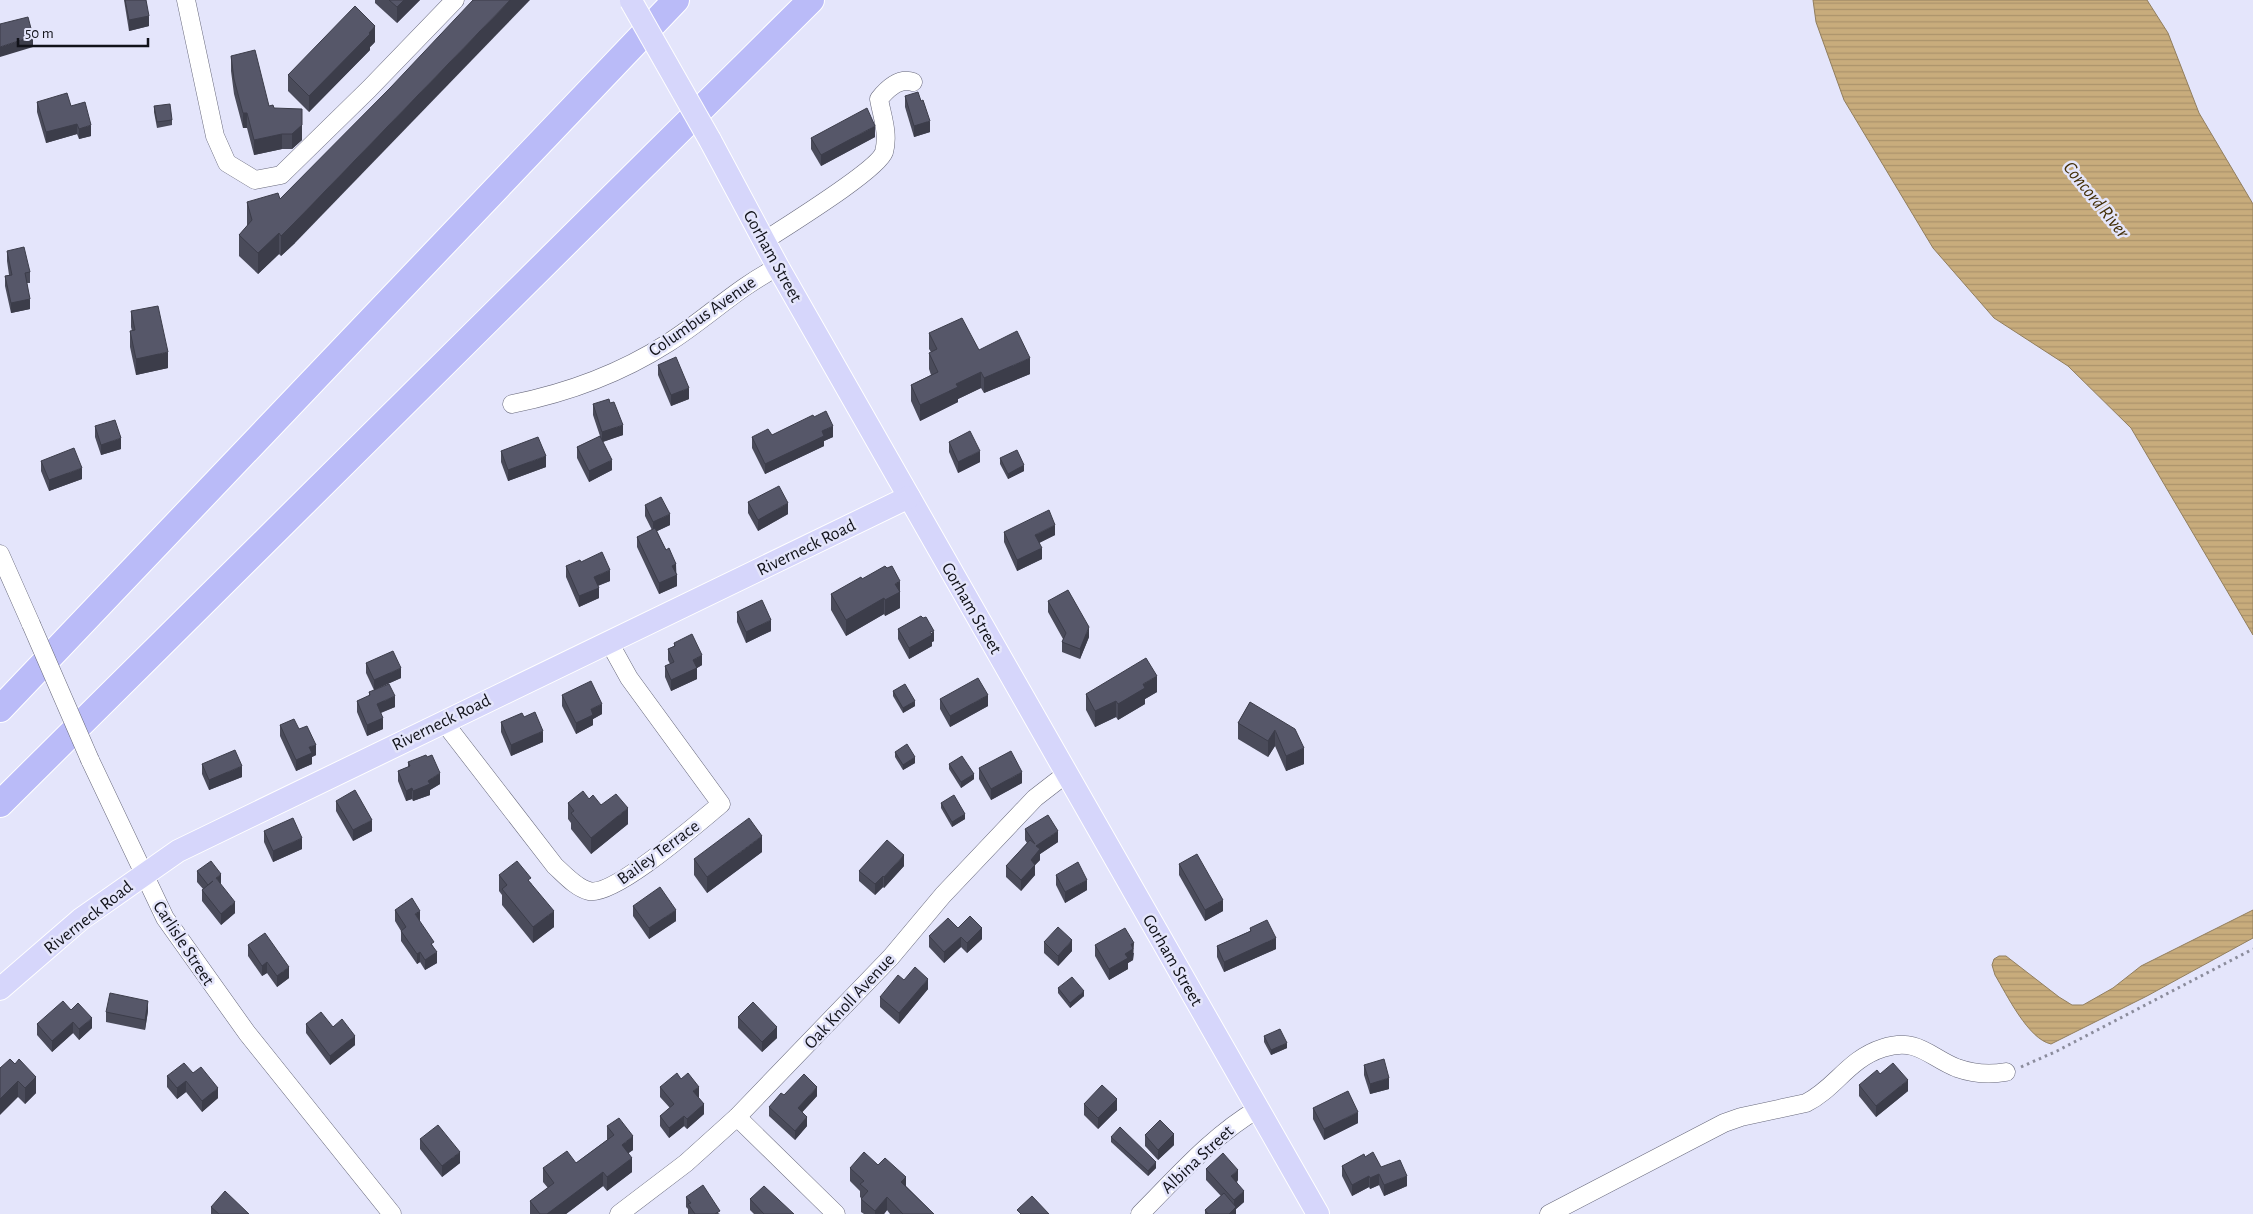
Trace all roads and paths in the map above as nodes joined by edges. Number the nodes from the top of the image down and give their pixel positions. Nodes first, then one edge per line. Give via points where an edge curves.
1 (186, 0) edge
2 (455, 0) edge
3 (631, 0) edge
4 (676, 0) edge
5 (811, 0) edge
6 (914, 82) dead end
7 (764, 241) junction
8 (778, 266) junction
9 (512, 404) dead end
10 (909, 497) junction
11 (0, 554) edge
12 (609, 642) junction
13 (0, 709) edge
14 (443, 721) junction
15 (1066, 774) junction
16 (0, 804) edge
17 (143, 874) junction
18 (2253, 948) edge
19 (0, 989) edge
20 (2006, 1072) joint
21 (1258, 1109) junction
22 (737, 1117) junction
23 (392, 1214) edge
24 (619, 1214) edge
25 (836, 1214) edge
26 (1140, 1214) edge
27 (1318, 1214) edge
28 (1550, 1214) edge

1 - 2 street via 216,136 227,163 255,180 281,175
3 - 7 main road, Gorham Street, bridge
4 - 13 highway
5 - 16 highway
6 - 7 street via 890,86 879,99 886,134 883,154 850,184
7 - 8 main road, Gorham Street
8 - 9 street, Columbus Avenue via 750,282 669,342 634,362 556,393
8 - 10 main road, Gorham Street
10 - 12 main road, Riverneck Road
10 - 15 main road, Gorham Street
11 - 17 street, Carlisle Street, bridge
12 - 14 main road, Riverneck Road
12 - 14 street, Bailey Terrace via 629,678 721,804 648,862 609,887 588,891 555,866
14 - 17 main road, Riverneck Road via 200,839
15 - 21 main road, Gorham Street
15 - 22 street, Oak Knoll Avenue via 1028,804 891,956
17 - 19 main road, Riverneck Road via 81,919
17 - 23 street, Carlisle Street via 165,918 228,1008
18 - 20 path via 2057,1051
20 - 28 street via 1992,1075 1957,1068 1912,1045 1881,1049 1850,1065 1822,1093 1806,1103 1724,1123
21 - 26 street, Albina Street via 1218,1138
21 - 27 main road, Gorham Street
22 - 24 street, Oak Knoll Avenue via 674,1173
22 - 25 street

